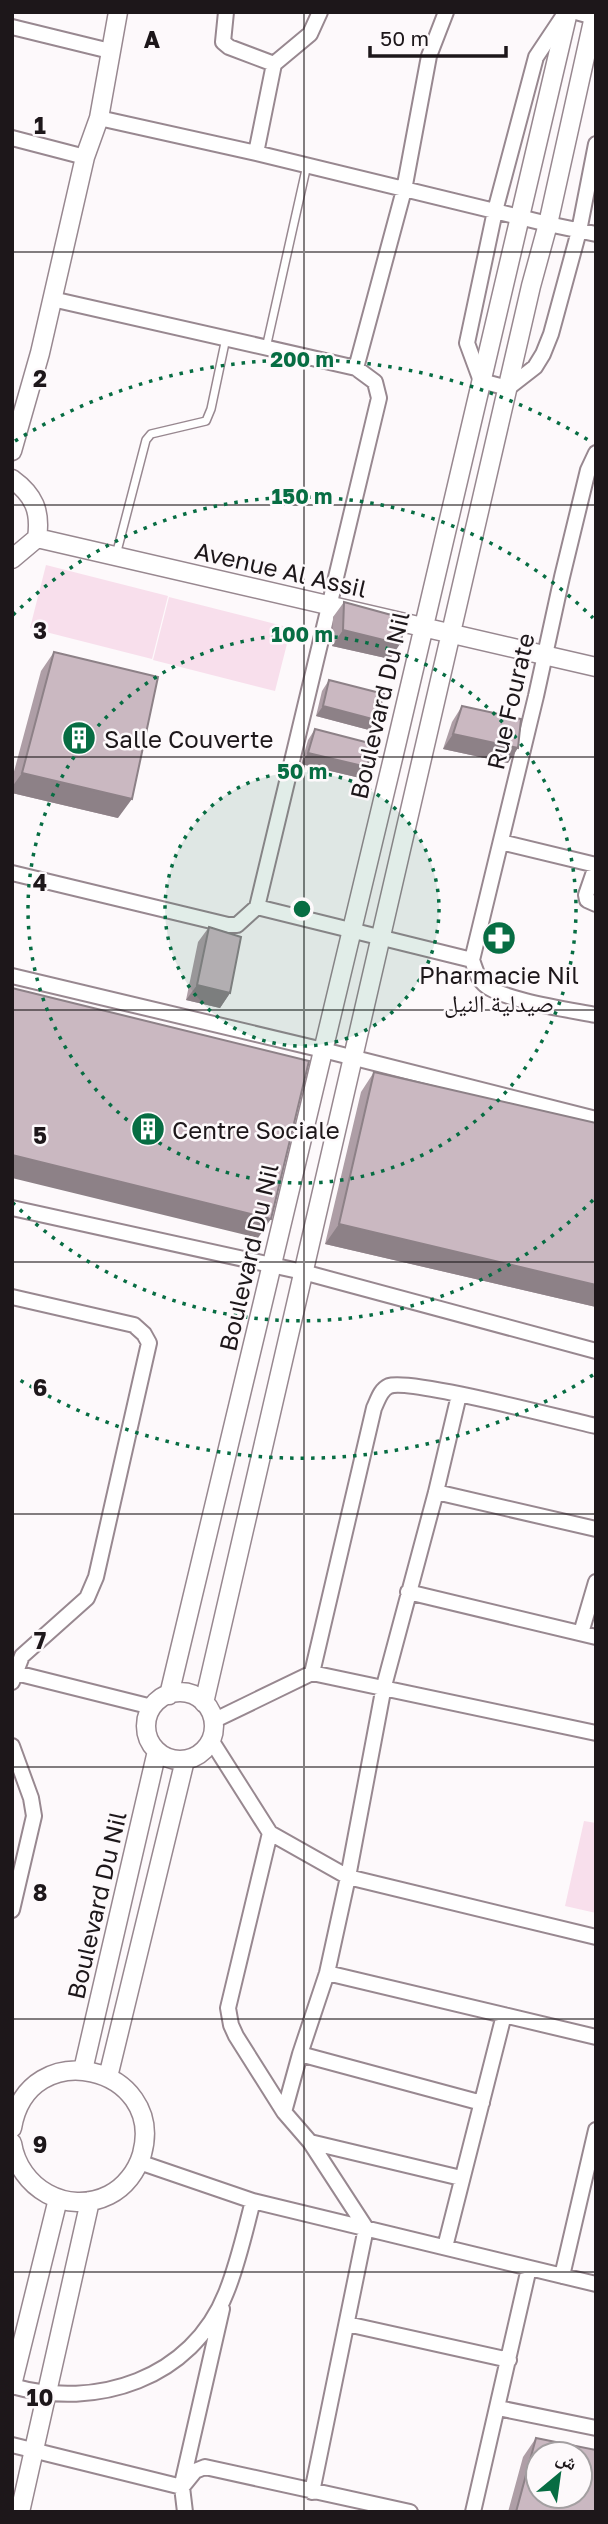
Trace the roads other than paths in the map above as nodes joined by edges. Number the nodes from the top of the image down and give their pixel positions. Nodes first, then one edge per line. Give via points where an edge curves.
1 (118, 12) edge
2 (226, 12) edge
3 (320, 12) edge
4 (446, 12) edge
5 (567, 12) edge
6 (576, 12) edge
7 (595, 17) edge
8 (12, 27) edge
9 (110, 51) junction
10 (274, 64) junction
11 (99, 118) junction
12 (12, 138) edge
13 (596, 144) edge
14 (256, 153) junction
15 (85, 157) junction
16 (307, 166) junction
17 (404, 190) junction
18 (495, 211) junction
19 (521, 218) junction
20 (548, 225) junction
21 (579, 231) junction
22 (596, 234) edge
23 (52, 299) junction
24 (226, 338) junction
25 (266, 348) junction
26 (356, 368) junction
27 (481, 381) junction
28 (508, 388) junction
29 (12, 451) edge
30 (596, 453) edge
31 (12, 479) edge
32 (37, 538) junction
33 (116, 556) junction
34 (12, 559) edge
35 (329, 606) junction
36 (421, 627) junction
37 (452, 634) junction
38 (544, 655) junction
39 (596, 667) edge
40 (501, 842) junction
41 (596, 866) edge
42 (12, 873) edge
43 (596, 904) edge
44 (257, 907) junction
45 (350, 929) junction
46 (382, 936) junction
47 (472, 960) junction
48 (12, 976) edge
49 (596, 1016) edge
50 (323, 1050) junction
51 (352, 1058) junction
52 (596, 1119) edge
53 (12, 1208) edge
54 (272, 1265) junction
55 (303, 1272) junction
56 (12, 1297) edge
57 (596, 1350) edge
58 (459, 1395) junction
59 (596, 1426) edge
60 (436, 1492) junction
61 (596, 1529) edge
62 (596, 1582) edge
63 (408, 1592) junction
64 (588, 1635) edge
65 (312, 1672) junction
66 (13, 1675) edge
67 (384, 1686) junction
68 (169, 1695) junction
69 (204, 1703) junction
70 (152, 1707) junction
71 (213, 1721) junction
72 (596, 1733) edge
73 (211, 1740) junction
74 (12, 1746) edge
75 (157, 1751) junction
76 (185, 1760) junction
77 (270, 1833) junction
78 (348, 1877) junction
79 (12, 1910) edge
80 (596, 1937) edge
81 (327, 1973) junction
82 (504, 2015) junction
83 (596, 2037) edge
84 (300, 2054) junction
85 (83, 2070) junction
86 (108, 2077) junction
87 (482, 2103) junction
88 (284, 2112) junction
89 (12, 2128) edge
90 (596, 2130) edge
91 (310, 2142) junction
92 (12, 2143) edge
93 (139, 2162) junction
94 (461, 2178) junction
95 (58, 2199) junction
96 (90, 2201) junction
97 (253, 2201) junction
98 (366, 2228) junction
99 (445, 2247) junction
100 (529, 2268) junction
101 (562, 2276) junction
102 (596, 2284) edge
103 (226, 2294) junction
104 (347, 2324) junction
105 (509, 2360) junction
106 (12, 2385) edge
107 (46, 2393) junction
108 (498, 2408) junction
109 (596, 2428) edge
110 (12, 2445) edge
111 (35, 2450) junction
112 (182, 2487) junction
113 (312, 2492) junction
114 (20, 2512) edge
115 (176, 2512) edge
116 (185, 2512) edge
117 (410, 2512) edge
118 (473, 2512) edge

1 - 9 street
2 - 10 street via 223,42
3 - 10 street via 310,34
4 - 17 street via 429,55
5 - 18 street, Boulevard Du Nil via 536,57
5 - 19 street, Boulevard Du Nil
6 - 7 street
7 - 20 street
8 - 9 street
9 - 11 street
10 - 14 street
11 - 14 street
11 - 15 street
12 - 15 street
13 - 21 street
14 - 16 street
15 - 23 street
16 - 17 street
16 - 25 lane
17 - 18 street
17 - 26 street
18 - 19 street
18 - 27 street, Boulevard Du Nil via 467,343
19 - 20 street
19 - 27 street, Boulevard Du Nil
20 - 21 street
20 - 28 street
21 - 22 street
21 - 28 street via 543,354 535,367
23 - 24 street
23 - 29 street
24 - 25 street
24 - 33 lane via 206,421 151,434 146,440
25 - 26 street
26 - 35 street via 375,382 379,398
27 - 28 street
27 - 36 street, Boulevard Du Nil
28 - 37 street
30 - 38 street, Rue Fourate via 588,470
31 - 32 street via 30,495 36,508 40,520
32 - 33 street, Avenue Al Assil
32 - 34 street
33 - 35 street, Avenue Al Assil
35 - 36 street, Avenue Al Assil
35 - 44 street
36 - 37 street, Avenue Al Assil
36 - 45 street, Boulevard Du Nil
37 - 38 street, Avenue Al Assil
37 - 46 street
38 - 39 street, Avenue Al Assil
38 - 40 street, Rue Fourate
40 - 41 street
40 - 47 street, Rue Fourate
41 - 43 street via 586,895
42 - 44 street via 228,925 237,925
44 - 45 street
45 - 46 street
45 - 50 street, Boulevard Du Nil
46 - 47 street
46 - 51 street
47 - 49 street via 486,986 507,996
48 - 50 street
50 - 51 street
50 - 54 street, Boulevard Du Nil
51 - 52 street
51 - 55 street
53 - 54 street
54 - 55 street
54 - 68 street, Boulevard Du Nil
55 - 57 street
55 - 69 street
56 - 66 street via 134,1325 149,1343 92,1587 87,1598 29,1648
58 - 59 street
58 - 60 street
58 - 65 street via 397,1384 380,1393
60 - 61 street
60 - 63 street
62 - 64 street
63 - 64 street
63 - 67 street
65 - 67 street
65 - 71 street
66 - 70 street
67 - 72 street
67 - 78 street
68 - 69 street via 188,1694
68 - 70 street
69 - 71 street
70 - 75 street via 147,1732
71 - 73 street
73 - 76 street via 202,1752
73 - 77 street
74 - 79 street via 34,1816
75 - 76 street
75 - 85 street, Boulevard Du Nil
76 - 86 street
77 - 78 street
77 - 88 street via 228,2008 236,2036
78 - 80 street
78 - 81 street
81 - 82 street
81 - 84 street
82 - 83 street
82 - 87 street
84 - 87 street
84 - 88 street
85 - 86 street
85 - 89 street via 64,2071 39,2082 20,2103
86 - 93 street via 130,2095 139,2111 145,2142
87 - 94 street
88 - 91 street
90 - 101 street
91 - 94 street
91 - 98 street
92 - 95 street via 26,2177
93 - 96 street via 117,2190
93 - 97 street
94 - 99 street
95 - 96 street
95 - 106 street
96 - 107 street
97 - 98 street
97 - 103 street
98 - 99 street
98 - 104 street
99 - 100 street
100 - 101 street
100 - 105 street
101 - 102 street
103 - 107 street via 197,2340 146,2378 94,2393
103 - 112 street
104 - 105 street
104 - 113 street
105 - 108 street
106 - 107 street
107 - 111 street
108 - 109 street
108 - 118 street
110 - 111 street
111 - 112 street
111 - 114 street
112 - 113 street via 195,2471 205,2467
112 - 115 street
112 - 116 street
113 - 117 street

